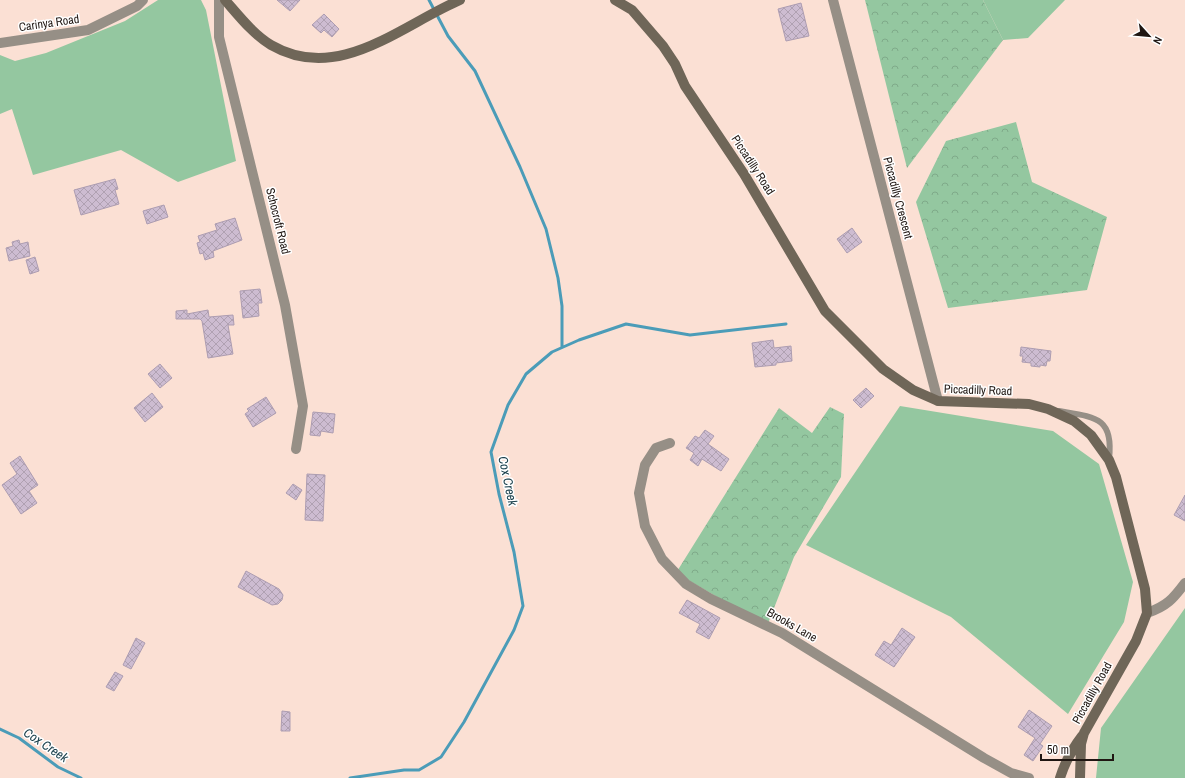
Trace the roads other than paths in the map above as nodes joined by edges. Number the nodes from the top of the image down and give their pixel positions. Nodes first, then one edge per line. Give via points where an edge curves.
1 (143, 0) edge
2 (219, 0) edge
3 (225, 0) edge
4 (615, 0) edge
5 (833, 0) edge
6 (458, 1) edge
7 (0, 43) edge
8 (938, 402) junction
9 (1048, 409) junction
10 (670, 442) dead end
11 (296, 449) dead end
12 (1109, 460) junction
13 (1185, 583) edge
14 (1147, 613) junction
15 (1084, 733) junction
16 (1029, 778) edge
17 (1060, 778) edge
18 (1080, 778) edge

1 - 7 street, Carinya Road via 137,6 88,30
2 - 11 street, Schocroft Road via 219,37 285,305 302,398
3 - 6 main road via 249,26 271,44 298,56 315,59 340,57 378,42
4 - 8 main road, Piccadilly Road via 632,10 663,46 685,86 744,174 825,311 883,369 913,390
5 - 8 street, Piccadilly Crescent
8 - 9 main road, Piccadilly Road via 1029,404
9 - 12 main road, Piccadilly Road via 1074,421 1091,435
9 - 12 lane via 1081,415 1104,425 1110,437
10 - 16 street, Brooks Lane via 656,448 645,465 639,493 646,526 662,559 686,584 782,633 984,758 1011,773
12 - 14 main road, Piccadilly Road via 1116,477 1145,589
13 - 14 street via 1162,608
14 - 15 main road, Piccadilly Road via 1136,642
15 - 17 main road via 1073,747
15 - 18 main road, Piccadilly Road via 1081,744

